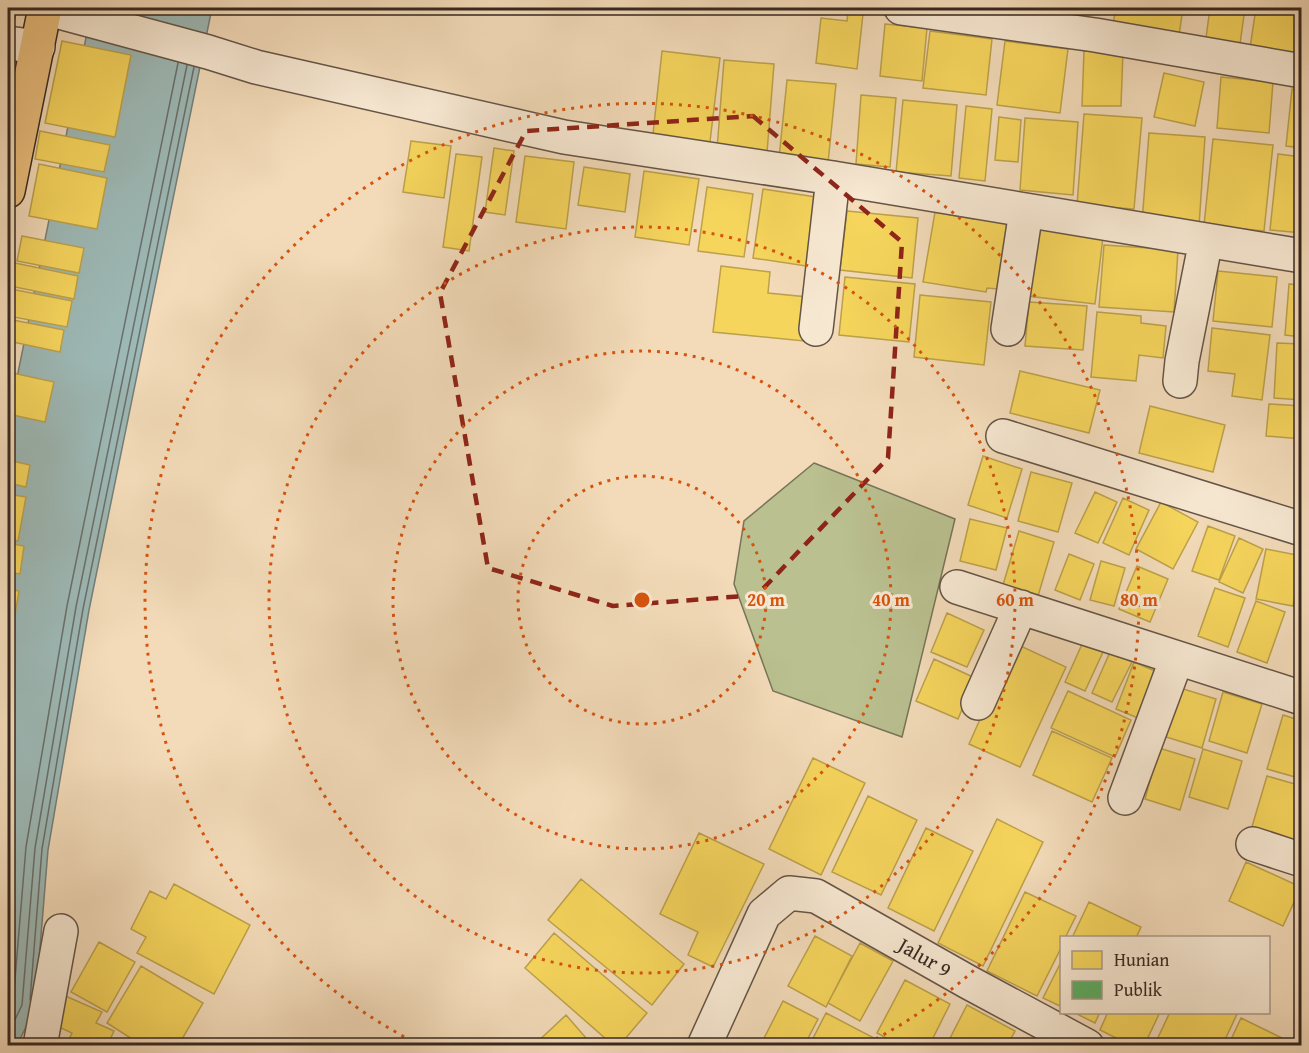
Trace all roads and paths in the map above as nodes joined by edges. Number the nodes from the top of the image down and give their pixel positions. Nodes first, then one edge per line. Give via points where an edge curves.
1 (901, 8) edge
2 (55, 10) edge
3 (1098, 21) edge
4 (23, 45) edge
5 (1302, 71) edge
6 (833, 178) junction
7 (8, 191) edge
8 (1026, 211) junction
9 (1206, 240) junction
10 (1302, 256) edge
11 (1008, 328) dead end
12 (816, 329) dead end
13 (1180, 381) dead end
14 (1003, 436) dead end
15 (1302, 529) edge
16 (957, 587) dead end
17 (1021, 607) junction
18 (1177, 658) junction
19 (1302, 698) edge
20 (978, 703) dead end
21 (1125, 798) dead end
22 (1253, 844) dead end
23 (1302, 860) edge
24 (61, 931) dead end
25 (40, 1046) edge
26 (704, 1046) edge
27 (1087, 1046) edge

1 - 3 street
2 - 4 main road
2 - 6 street via 256,67 564,137
3 - 5 street
4 - 7 main road
6 - 8 street
6 - 12 street
8 - 9 street
8 - 11 street
9 - 10 street
9 - 13 street
14 - 15 street
16 - 17 street
17 - 18 street
17 - 20 street
18 - 19 street
18 - 21 street
22 - 23 street
24 - 25 street
26 - 27 street, Jalur 9 via 764,914 789,893 816,896

